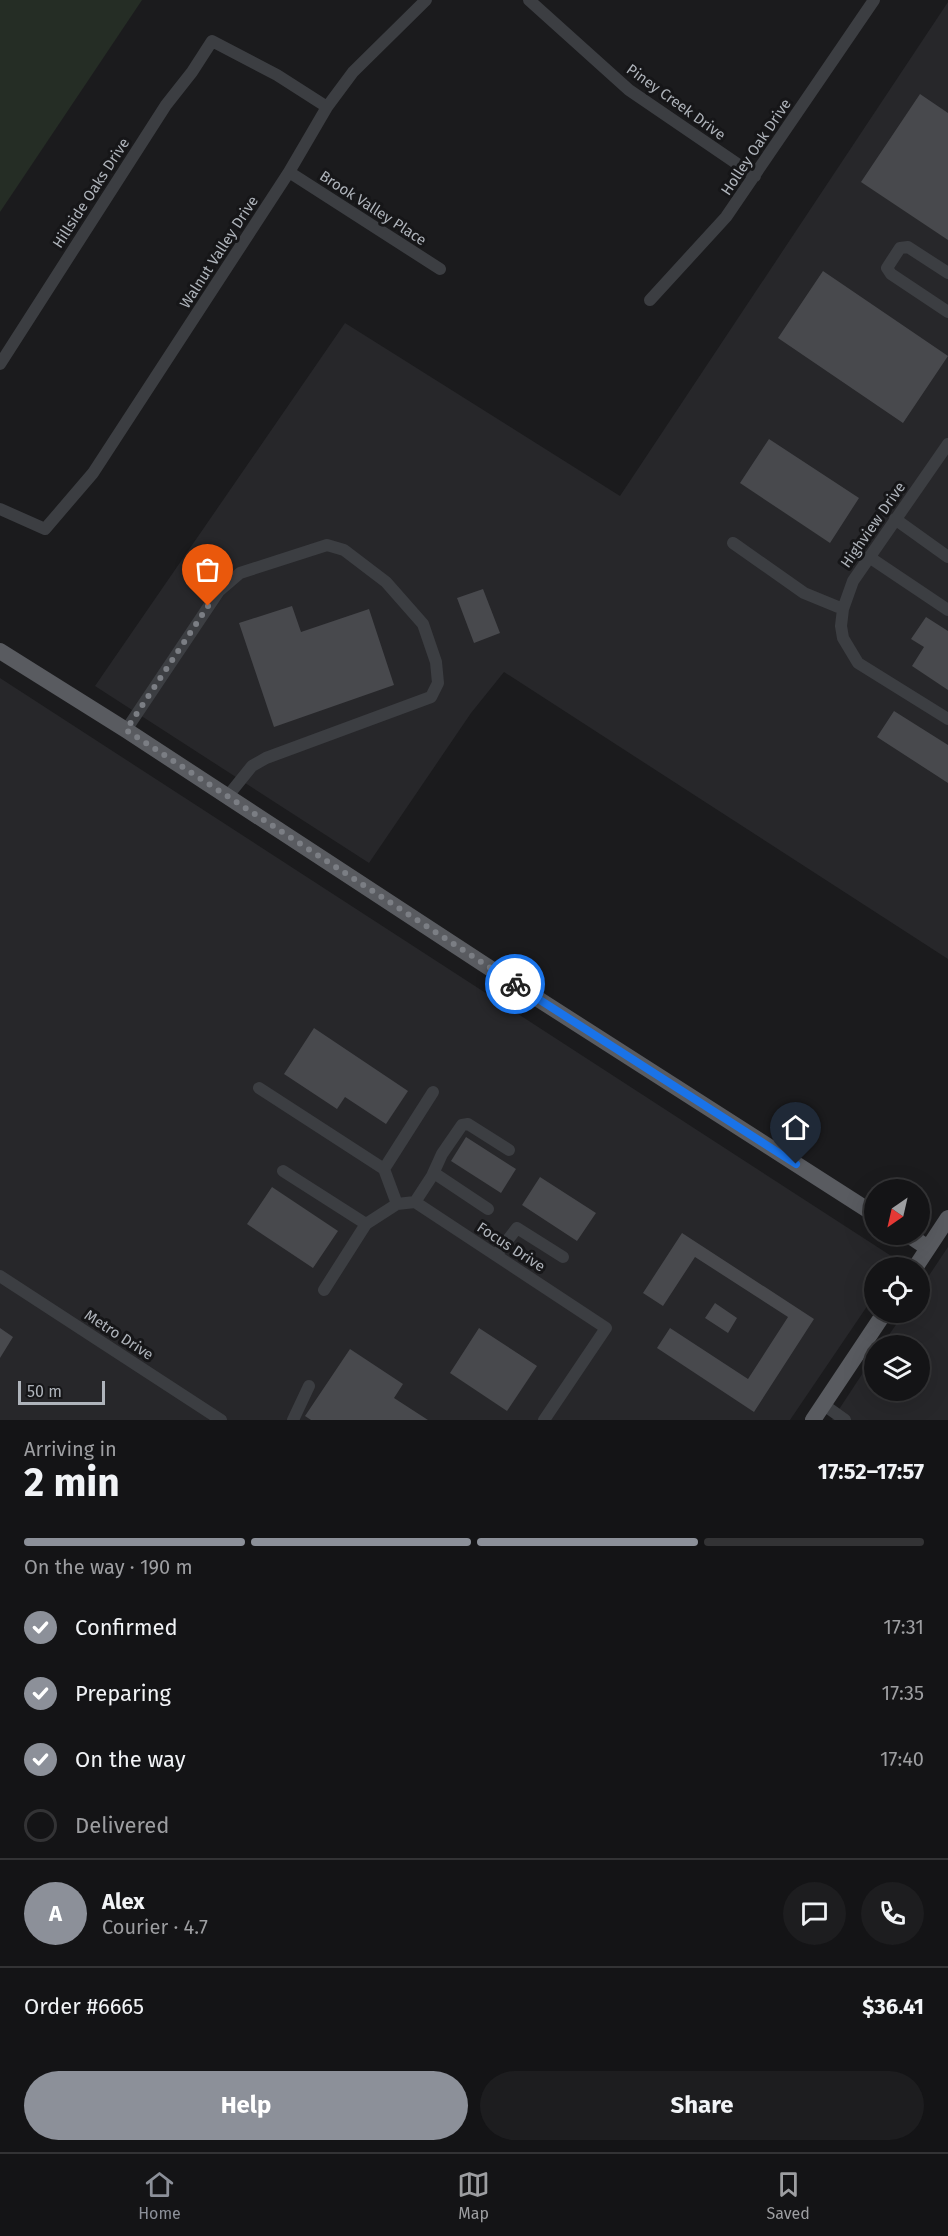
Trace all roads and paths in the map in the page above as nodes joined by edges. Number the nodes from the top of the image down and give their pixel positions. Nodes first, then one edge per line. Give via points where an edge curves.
1 (426, 0) edge
2 (529, 0) edge
3 (874, 0) edge
4 (327, 107) junction
5 (289, 172) junction
6 (755, 176) junction
7 (440, 269) dead end
8 (948, 273) edge
9 (650, 300) dead end
10 (948, 312) edge
11 (0, 364) edge
12 (948, 444) edge
13 (0, 509) edge
14 (895, 519) junction
15 (733, 543) dead end
16 (869, 557) junction
17 (948, 557) edge
18 (843, 609) junction
19 (948, 610) edge
20 (0, 651) edge
21 (948, 719) edge
22 (126, 730) junction
23 (227, 797) junction
24 (259, 1088) dead end
25 (433, 1092) dead end
26 (509, 1150) dead end
27 (384, 1169) junction
28 (283, 1171) dead end
29 (432, 1176) junction
30 (415, 1202) junction
31 (398, 1204) junction
32 (864, 1208) edge
33 (488, 1209) dead end
34 (948, 1218) edge
35 (366, 1224) junction
36 (924, 1245) edge
37 (928, 1248) junction
38 (496, 1255) junction
39 (563, 1257) dead end
40 (922, 1257) edge
41 (0, 1276) edge
42 (324, 1290) dead end
43 (878, 1323) edge
44 (309, 1386) dead end
45 (824, 1405) junction
46 (217, 1419) edge
47 (293, 1420) edge
48 (544, 1420) edge
49 (813, 1420) edge
50 (845, 1420) edge

1 - 4 street, Walnut Valley Drive via 353,72
2 - 6 street, Piney Creek Drive via 629,90
3 - 6 street, Holley Oak Drive
4 - 5 street, Walnut Valley Drive
4 - 11 street, Hillside Oaks Drive via 212,41 165,105
5 - 7 street, Brook Valley Place
5 - 13 street, Walnut Valley Drive via 93,473 45,529
6 - 9 street, Holley Oak Drive via 726,218
8 - 10 street via 908,247 900,248 888,268 891,274
12 - 14 street, Highview Drive
14 - 16 street, Highview Drive
14 - 17 street
15 - 18 street via 804,593
16 - 18 street, Highview Drive via 853,581
16 - 19 street
18 - 21 street, Highview Drive via 843,638 858,663
20 - 22 main road
22 - 23 main road
22 - 23 street via 219,591 240,573 327,545 344,550 386,582 423,624 436,662 438,683 431,697 266,758 252,766
23 - 32 main road
24 - 27 street
25 - 27 street
26 - 29 street via 468,1124 462,1125
27 - 31 street
28 - 35 street
29 - 30 street
29 - 33 street
30 - 31 street
30 - 38 street, Focus Drive
31 - 35 street
34 - 37 main road
35 - 42 street
36 - 37 main road
37 - 40 main road
38 - 39 street via 517,1228
38 - 48 street, Focus Drive via 606,1328
41 - 46 street, Metro Drive
43 - 45 main road
44 - 47 street
45 - 49 main road
45 - 50 street

